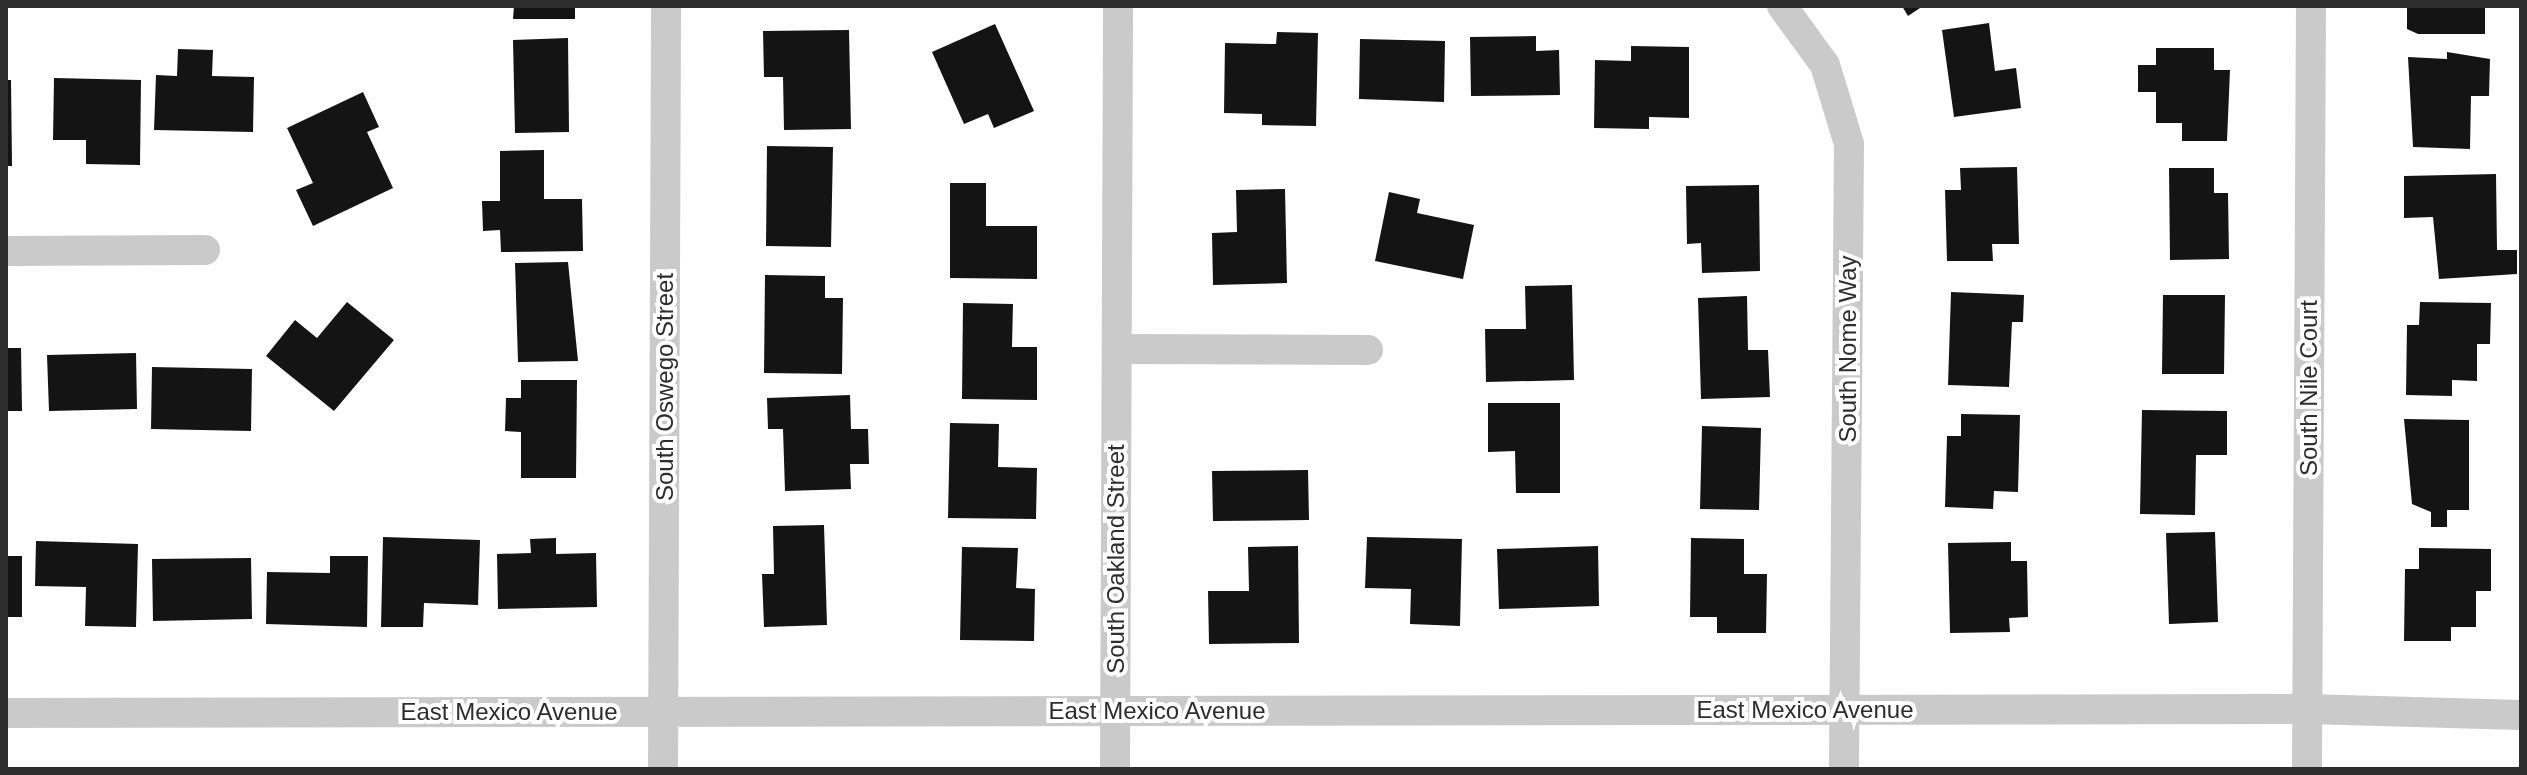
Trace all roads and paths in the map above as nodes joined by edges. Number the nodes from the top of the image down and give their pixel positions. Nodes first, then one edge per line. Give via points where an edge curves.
1 (666, 6) edge
2 (1118, 6) edge
3 (1782, 6) edge
4 (2311, 6) edge
5 (205, 250) dead end
6 (6, 251) edge
7 (1117, 349) junction
8 (1368, 350) dead end
9 (2307, 709) junction
10 (1847, 710) junction
11 (1115, 711) junction
12 (663, 712) junction
13 (6, 713) edge
14 (2521, 715) edge
15 (663, 769) edge
16 (1115, 769) edge
17 (1844, 769) edge
18 (2307, 769) edge

1 - 12 street, South Oswego Street
2 - 7 street, South Oakland Street
3 - 10 street, South Nome Way via 1825,65 1849,144
4 - 9 street, South Nile Court
5 - 6 street
7 - 8 street
7 - 11 street, South Oakland Street
9 - 10 street, East Mexico Avenue
9 - 14 street, East Mexico Avenue
9 - 18 street, South Nile Court
10 - 11 street, East Mexico Avenue
10 - 17 street, South Nome Way
11 - 12 street, East Mexico Avenue
11 - 16 street, South Oakland Street
12 - 13 street, East Mexico Avenue
12 - 15 street, South Oswego Street

